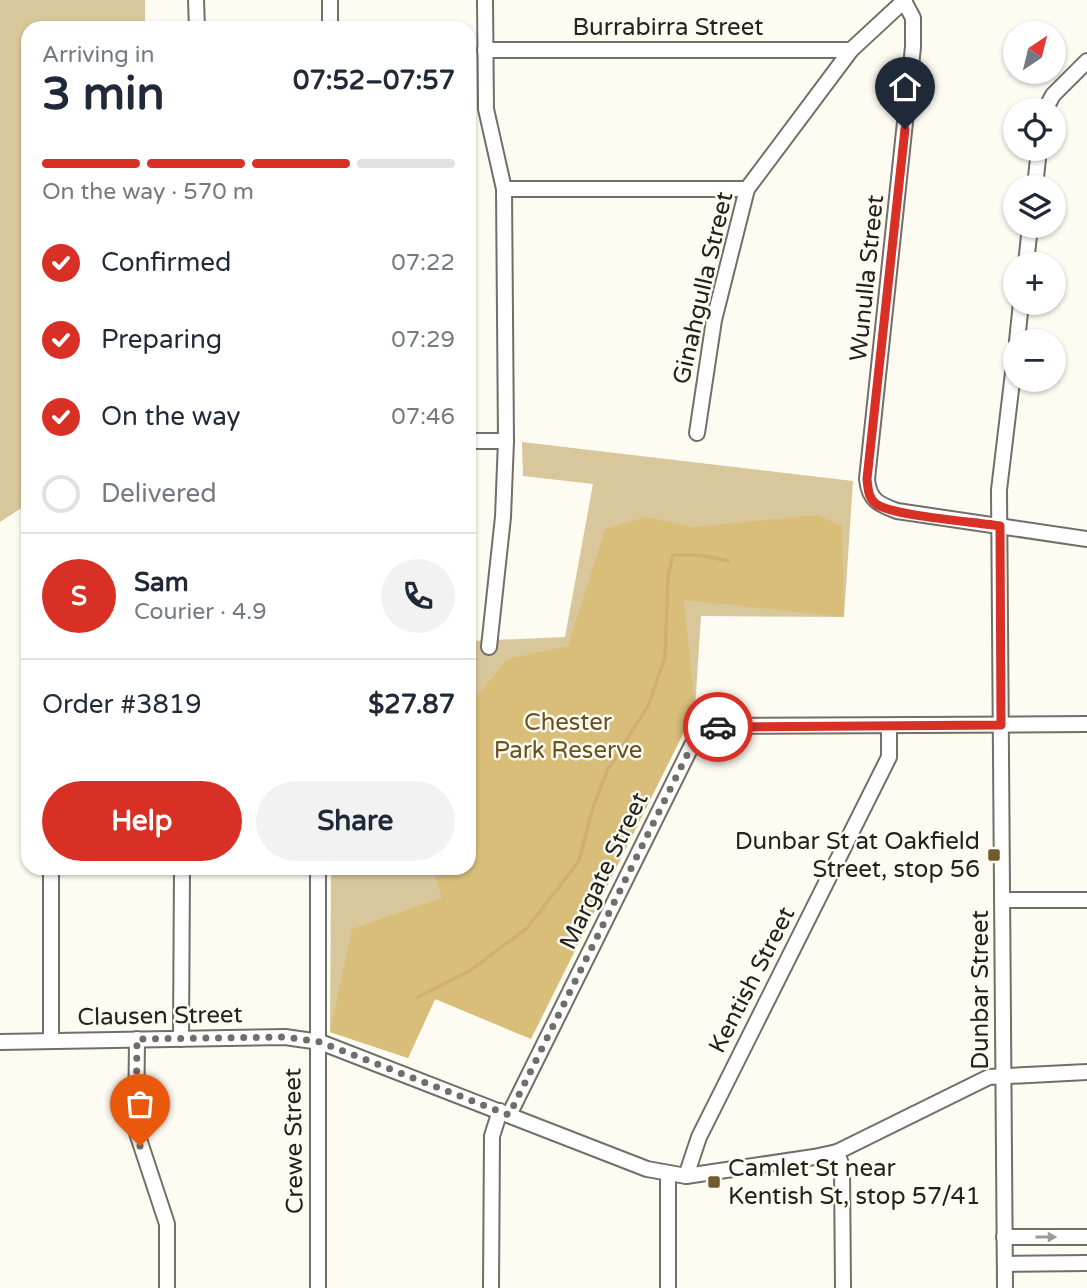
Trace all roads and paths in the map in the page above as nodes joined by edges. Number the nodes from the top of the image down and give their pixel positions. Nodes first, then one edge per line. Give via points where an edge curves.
1 (197, 0) edge
2 (330, 0) edge
3 (485, 0) edge
4 (904, 0) edge
5 (197, 21) edge
6 (330, 21) edge
7 (485, 50) junction
8 (851, 50) junction
9 (1087, 61) edge
10 (1051, 98) edge
11 (504, 189) junction
12 (747, 189) junction
13 (1011, 392) edge
14 (697, 433) dead end
15 (476, 441) edge
16 (506, 441) junction
17 (1000, 526) junction
18 (1087, 539) edge
19 (489, 647) dead end
20 (1087, 724) edge
21 (1001, 725) junction
22 (889, 727) junction
23 (51, 875) edge
24 (182, 875) edge
25 (318, 875) edge
26 (1002, 900) junction
27 (1087, 900) edge
28 (137, 1039) junction
29 (181, 1039) junction
30 (51, 1041) junction
31 (0, 1042) edge
32 (320, 1042) junction
33 (1087, 1072) edge
34 (1003, 1075) junction
35 (505, 1113) junction
36 (837, 1152) junction
37 (668, 1175) junction
38 (686, 1176) junction
39 (1004, 1237) junction
40 (1087, 1237) edge
41 (1087, 1263) edge
42 (1005, 1264) junction
43 (167, 1288) edge
44 (318, 1288) edge
45 (491, 1288) edge
46 (668, 1288) edge
47 (843, 1288) edge
48 (1005, 1288) edge

1 - 5 street
2 - 6 street
3 - 7 street
4 - 8 street, Ginahgulla Street
4 - 17 street, Wunulla Street via 913,18 913,47 868,493 876,504 897,511
7 - 8 street, Burrabirra Street
7 - 11 street via 486,109
8 - 12 street, Ginahgulla Street
9 - 10 street
11 - 12 street
11 - 16 street
12 - 14 street, Ginahgulla Street via 715,320
13 - 17 street, Dunbar Street via 999,490
15 - 16 street
16 - 19 street
17 - 18 street
17 - 21 street, Dunbar Street
20 - 21 street, Margate Street
21 - 22 street, Margate Street
21 - 26 street, Dunbar Street
22 - 35 street, Margate Street via 720,726 707,730 692,745
22 - 38 street, Kentish Street via 889,757 699,1137
23 - 30 street
24 - 29 street
25 - 32 street, Crewe Street
26 - 27 street
26 - 34 street, Dunbar Street
28 - 29 street, Clausen Street
28 - 30 street, Clausen Street
28 - 43 street via 136,1130 167,1224
29 - 32 street, Clausen Street via 285,1037
30 - 31 street, Clausen Street
32 - 35 street, Clausen Street
32 - 44 street, Crewe Street via 316,1056
33 - 34 street, Clausen Street
34 - 36 street, Clausen Street via 971,1085
34 - 39 street, Dunbar Street
35 - 37 street, Clausen Street
35 - 45 street, Margate Street via 492,1136
36 - 38 street, Clausen Street
36 - 47 street via 842,1167
37 - 38 street, Clausen Street
37 - 46 street
39 -> 40 street
39 - 42 street, Dunbar Street
41 - 42 street
42 - 48 street, Dunbar Street

